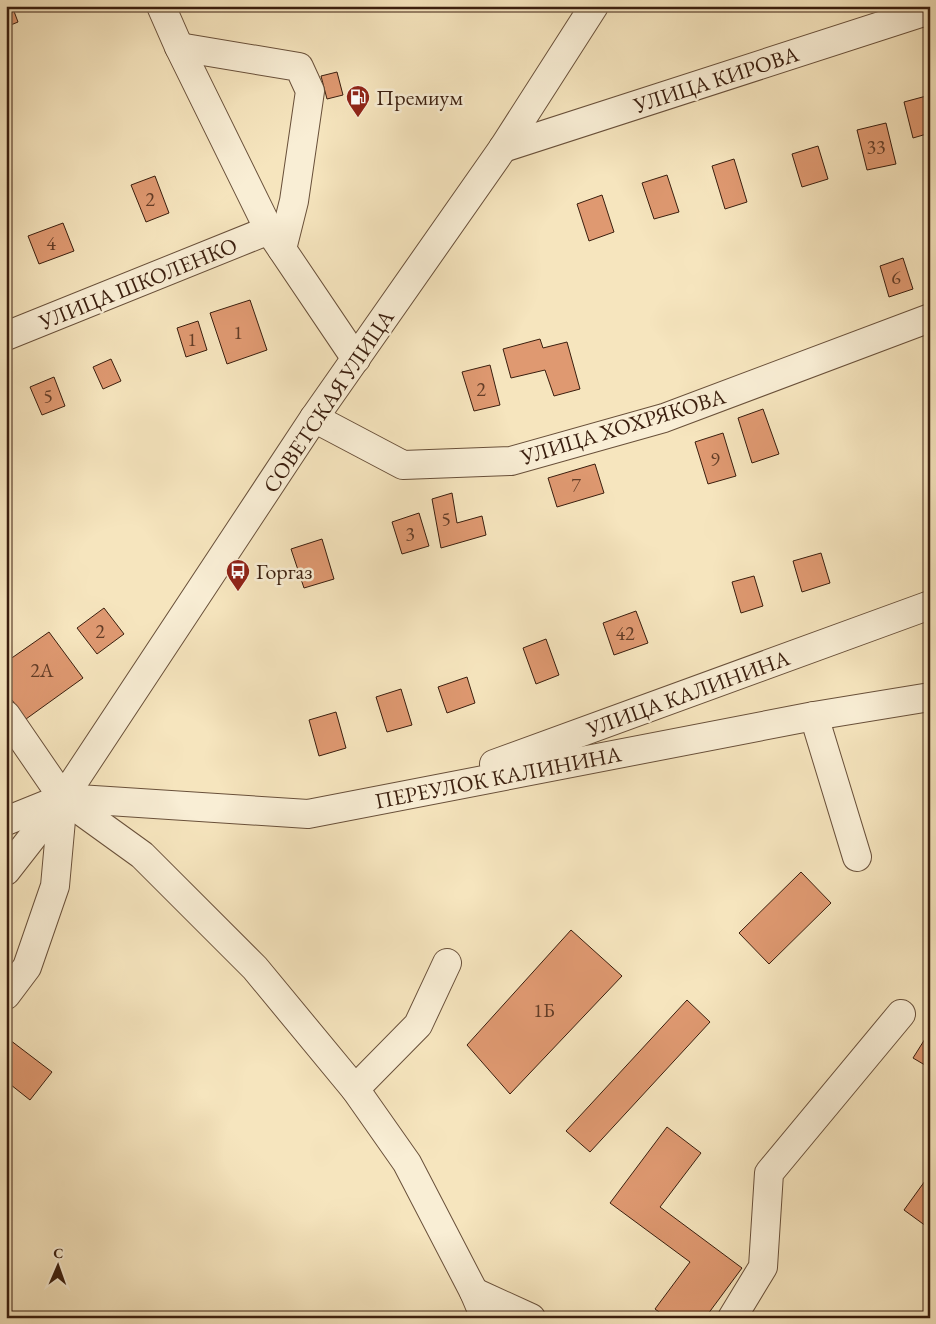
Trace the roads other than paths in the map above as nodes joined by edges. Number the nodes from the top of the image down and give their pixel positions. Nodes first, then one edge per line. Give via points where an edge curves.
1 (161, 6) edge
2 (594, 6) edge
3 (930, 10) edge
4 (179, 47) junction
5 (503, 148) junction
6 (275, 240) junction
7 (930, 318) edge
8 (6, 336) edge
9 (356, 359) junction
10 (314, 418) junction
11 (930, 605) edge
12 (930, 697) edge
13 (6, 715) edge
14 (814, 716) junction
15 (418, 792) junction
16 (63, 798) junction
17 (6, 821) edge
18 (857, 857) dead end
19 (6, 871) edge
20 (447, 963) dead end
21 (6, 995) edge
22 (901, 1014) dead end
23 (355, 1090) junction
24 (474, 1292) junction
25 (485, 1318) edge
26 (531, 1318) edge
27 (732, 1318) edge

1 - 4 street
2 - 5 street, СОВЕТСКАЯ УЛИЦА
3 - 5 street, УЛИЦА КИРОВА
4 - 6 street
4 - 6 street via 299,67 310,91 294,201
5 - 9 street, СОВЕТСКАЯ УЛИЦА
6 - 8 street, УЛИЦА ШКОЛЕНКО
6 - 9 street
7 - 10 street, УЛИЦА ХОХРЯКОВА via 664,418 511,460 403,465
9 - 10 street, СОВЕТСКАЯ УЛИЦА
10 - 16 street, СОВЕТСКАЯ УЛИЦА
11 - 15 street, УЛИЦА КАЛИНИНА
12 - 14 street, ПЕРЕУЛОК КАЛИНИНА
13 - 16 street
14 - 15 street, ПЕРЕУЛОК КАЛИНИНА
14 - 18 street
15 - 16 street, ПЕРЕУЛОК КАЛИНИНА via 308,814
16 - 17 street
16 - 19 street, СОВЕТСКАЯ УЛИЦА
16 - 21 street via 55,886 27,967
16 - 23 street via 142,856 255,968
20 - 23 street via 418,1025
22 - 27 street via 769,1174 763,1267
23 - 24 street via 407,1163
24 - 25 street
24 - 26 street

